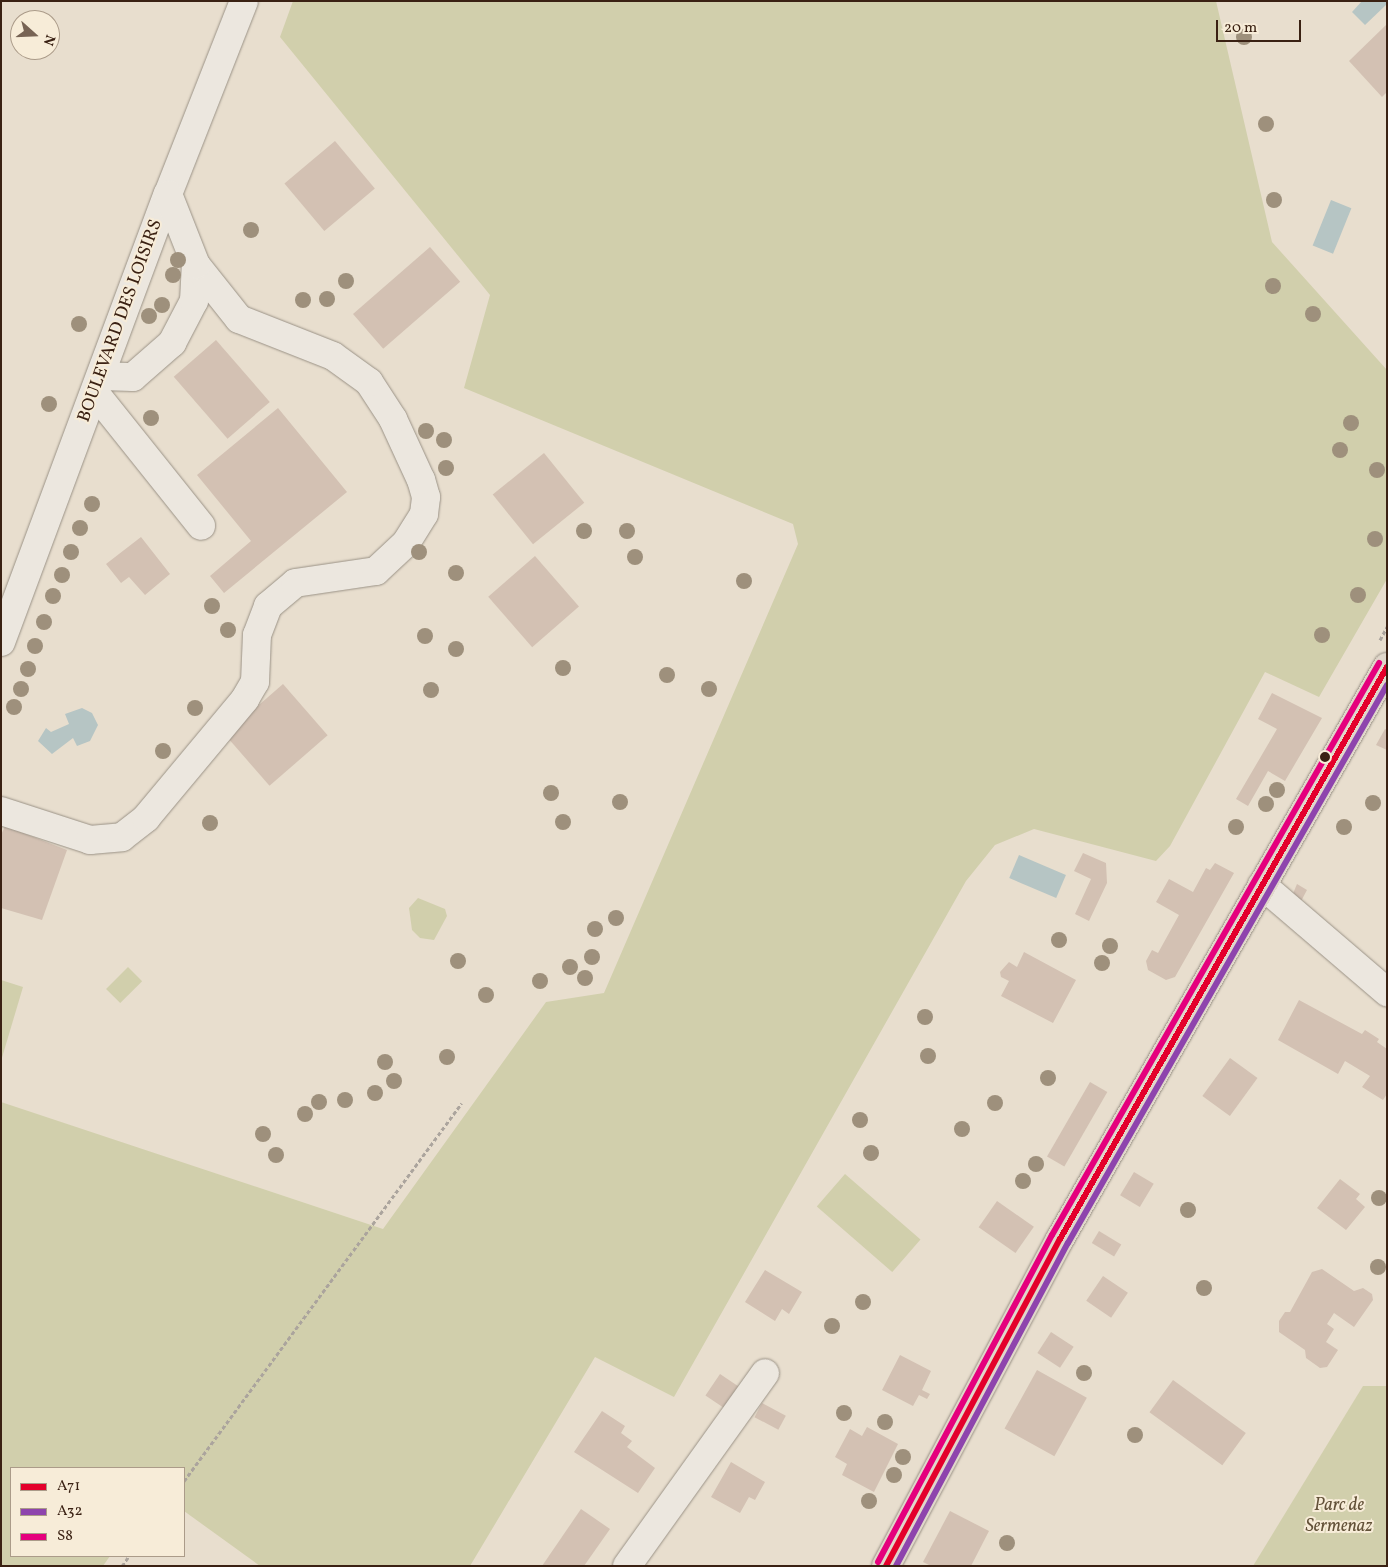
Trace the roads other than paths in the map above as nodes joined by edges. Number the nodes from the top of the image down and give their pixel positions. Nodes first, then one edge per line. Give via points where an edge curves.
1 (244, 1) edge
2 (168, 194) junction
3 (196, 265) junction
4 (98, 385) junction
5 (201, 526) dead end
6 (1, 642) edge
7 (1387, 667) edge
8 (1, 811) edge
9 (1262, 885) junction
10 (1387, 992) edge
11 (765, 1373) dead end
12 (626, 1566) edge
13 (886, 1566) edge

1 - 2 street, BOULEVARD DES LOISIRS
2 - 3 street
2 - 4 street, BOULEVARD DES LOISIRS
3 - 4 street via 194,301 172,343 133,377
3 - 8 street via 239,319 333,356 369,382 393,419 421,480 426,497 424,514 406,543 376,570 295,582 268,606 257,635 254,682 245,700 146,818 122,837 90,840
4 - 5 street
4 - 6 street, BOULEVARD DES LOISIRS
7 - 9 main road
9 - 10 street
9 - 13 main road via 1055,1248
11 - 12 street

